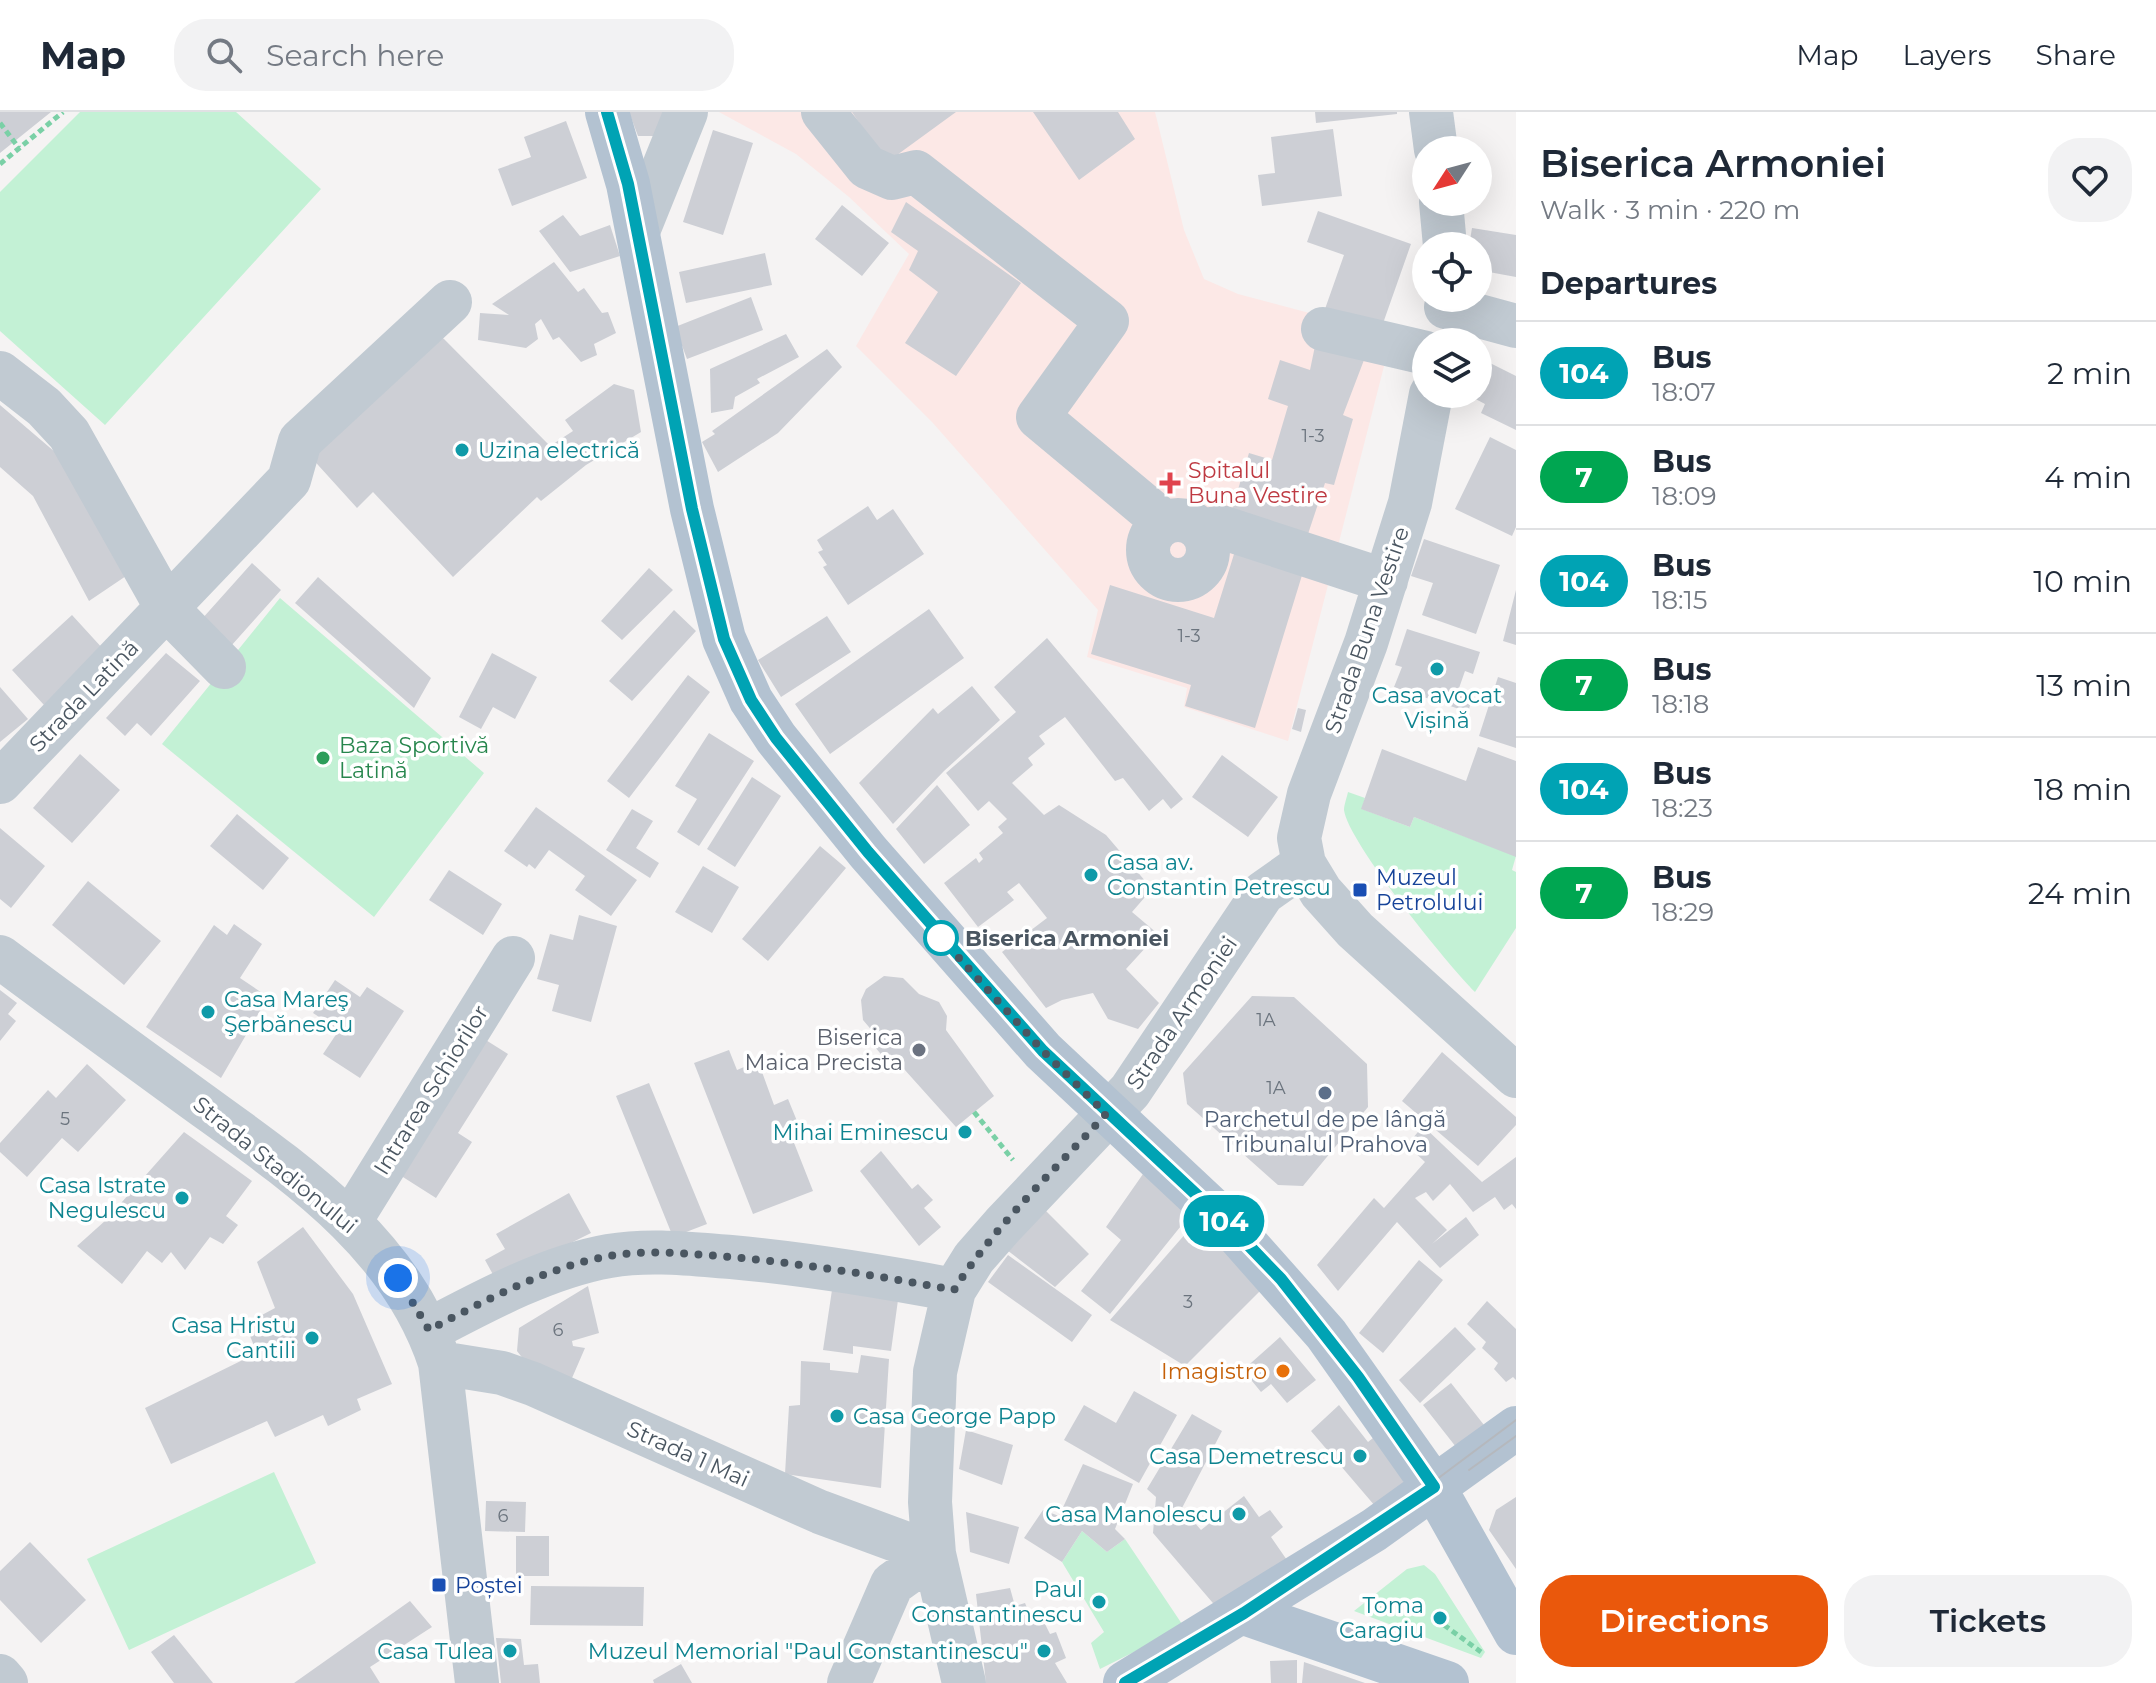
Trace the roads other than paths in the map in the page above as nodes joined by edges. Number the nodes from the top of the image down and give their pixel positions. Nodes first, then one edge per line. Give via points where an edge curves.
1 (607, 112) edge
2 (686, 112) edge
3 (823, 112) edge
4 (1431, 112) edge
5 (1434, 136) edge
6 (638, 231) junction
7 (450, 302) dead end
8 (1444, 316) edge
9 (1516, 326) edge
10 (1323, 329) dead end
11 (1412, 350) edge
12 (0, 373) edge
13 (1428, 408) edge
14 (1386, 581) junction
15 (168, 610) junction
16 (224, 667) dead end
17 (0, 782) edge
18 (1304, 864) junction
19 (0, 957) edge
20 (513, 958) dead end
21 (1516, 1076) edge
22 (1106, 1114) junction
23 (350, 1221) junction
24 (954, 1290) junction
25 (435, 1347) junction
26 (1516, 1428) edge
27 (1434, 1487) junction
28 (934, 1554) junction
29 (1244, 1613) junction
30 (1504, 1646) edge
31 (0, 1676) edge
32 (6, 1683) edge
33 (477, 1683) edge
34 (849, 1683) edge
35 (964, 1683) edge
36 (1125, 1683) edge
37 (1447, 1683) edge

1 - 6 main road
2 - 6 street
3 - 14 street via 867,167 892,178 916,172 1107,321 1038,417 1183,527 1221,527
4 - 5 street
6 - 22 main road via 692,509 724,639 751,700 776,738 942,939
7 - 15 street, Strada Latină via 300,441 289,480
8 - 9 street
10 - 11 street
12 - 15 street via 69,434
13 - 14 street, Strada Buna Vestire via 1413,489
14 - 18 street, Strada Buna Vestire via 1309,794 1299,838
15 - 16 street
15 - 17 street, Strada Latină
18 - 21 street via 1355,930
18 - 22 street, Strada Armoniei via 1263,893 1130,1091
19 - 23 street, Strada Stadionului via 259,1147
20 - 23 street, Intrarea Schiorilor
22 - 24 street, Strada Armoniei via 974,1258
22 - 27 main road via 1281,1279
23 - 25 street, Strada Stadionului via 403,1284
24 - 25 street via 816,1265 652,1252 608,1256 480,1303
24 - 28 street, Strada Armoniei via 941,1335 931,1412
25 - 28 street, Strada 1 Mai via 533,1384 820,1512
25 - 33 street, Strada Stadionului
26 - 27 main road
27 - 29 main road
27 - 30 main road
28 - 34 street via 892,1584
28 - 35 street, Strada Armoniei
29 - 36 main road
29 - 37 main road
31 - 32 street

